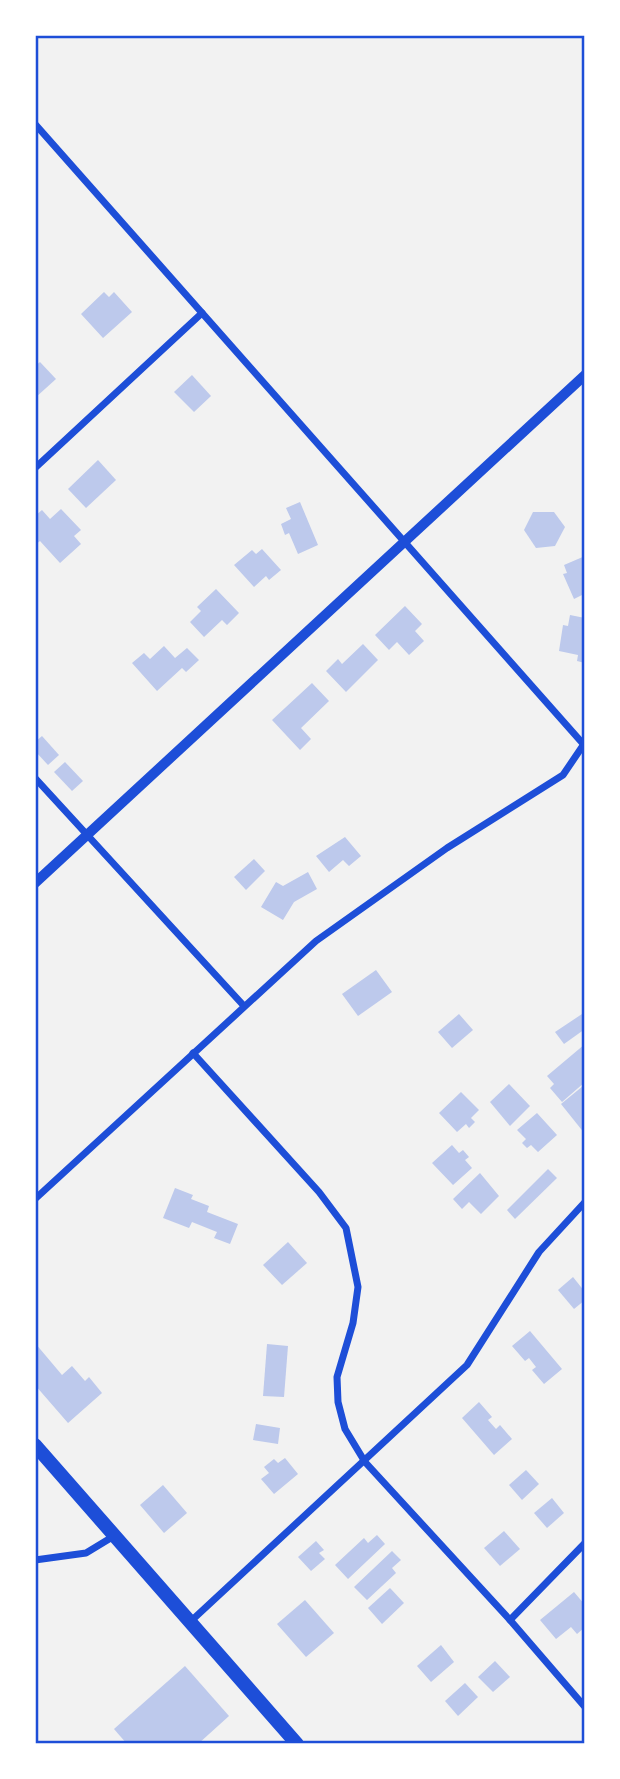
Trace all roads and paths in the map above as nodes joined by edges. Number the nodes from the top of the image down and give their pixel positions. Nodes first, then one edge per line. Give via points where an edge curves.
1 (35, 124) edge
2 (202, 313) junction
3 (585, 376) edge
4 (35, 468) edge
5 (405, 542) junction
6 (584, 745) edge
7 (35, 778) edge
8 (88, 835) junction
9 (35, 883) edge
10 (244, 1006) junction
11 (193, 1053) junction
12 (35, 1199) edge
13 (585, 1202) edge
14 (35, 1445) edge
15 (365, 1462) junction
16 (115, 1535) junction
17 (585, 1543) edge
18 (35, 1560) edge
19 (510, 1620) junction
20 (190, 1622) junction
21 (585, 1707) edge
22 (297, 1744) edge

1 - 2 street
2 - 4 street
2 - 5 street
3 - 5 street
5 - 6 street
5 - 8 street
6 - 10 street via 563,775 368,902 316,941
7 - 8 street
8 - 9 street
8 - 10 street
10 - 11 street
11 - 12 street
11 - 15 street via 320,1192 346,1228 358,1287 337,1377 338,1402 345,1430
13 - 15 street via 539,1252 467,1365
14 - 16 main road
15 - 19 street
15 - 20 street
16 - 18 street via 86,1553
16 - 20 main road
17 - 19 street
19 - 21 street
20 - 22 main road

